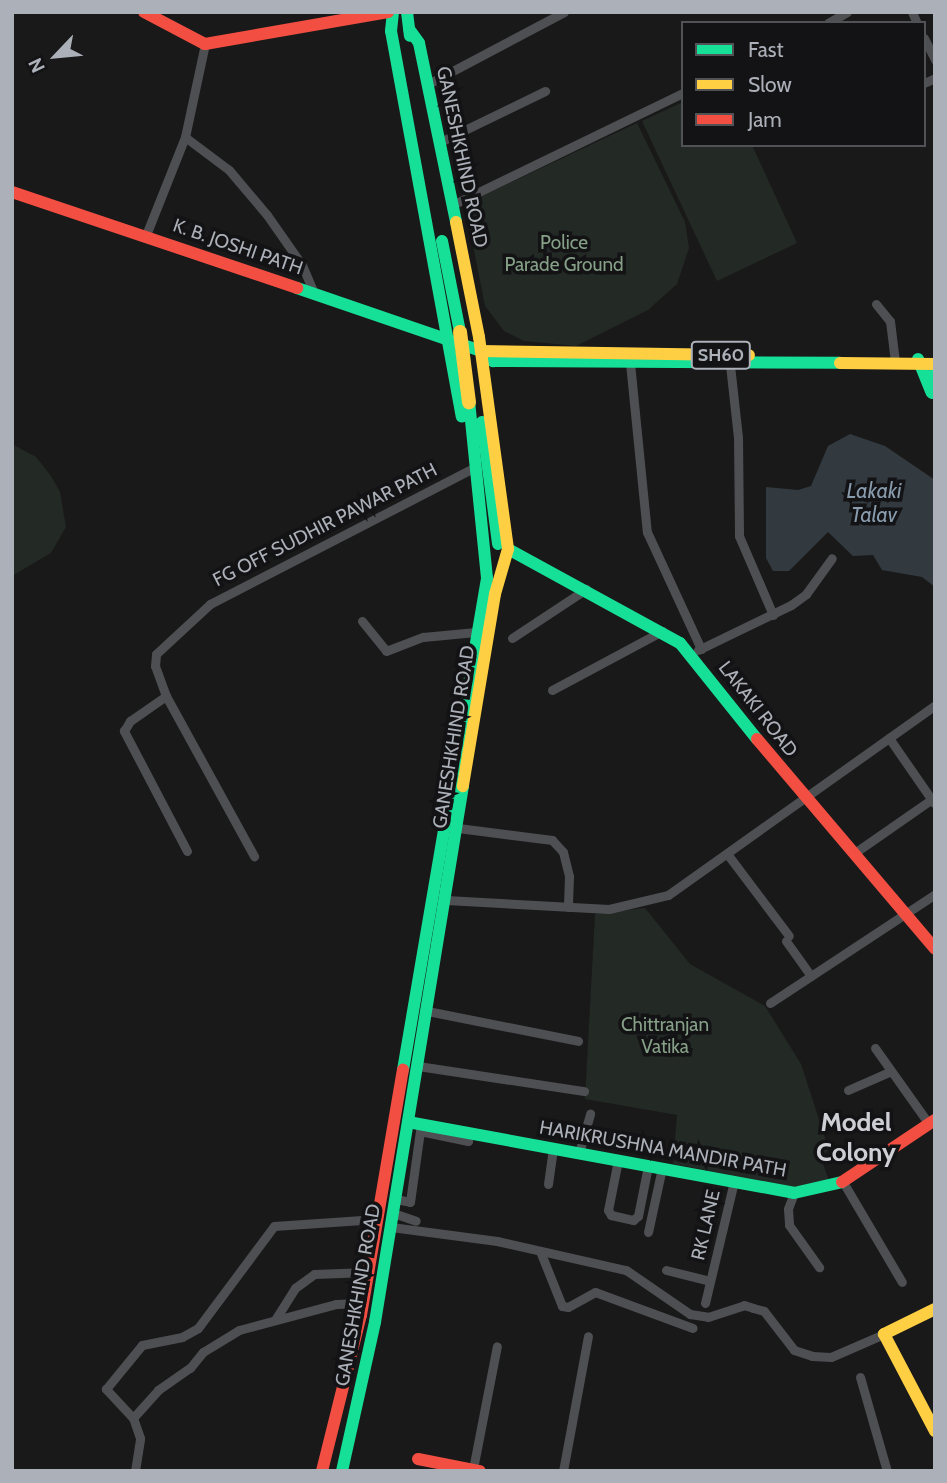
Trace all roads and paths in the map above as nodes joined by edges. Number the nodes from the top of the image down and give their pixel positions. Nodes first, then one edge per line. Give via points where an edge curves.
1 (144, 12) edge
2 (564, 12) edge
3 (847, 12) edge
4 (402, 15) edge
5 (831, 21) edge
6 (926, 42) edge
7 (205, 44) junction
8 (935, 60) edge
9 (428, 84) junction
10 (545, 91) dead end
11 (681, 94) edge
12 (184, 137) junction
13 (440, 142) junction
14 (12, 192) edge
15 (453, 205) junction
16 (146, 235) junction
17 (314, 293) junction
18 (876, 304) dead end
19 (460, 335) junction
20 (481, 351) junction
21 (895, 359) junction
22 (918, 362) junction
23 (630, 363) junction
24 (935, 363) edge
25 (730, 365) junction
26 (935, 371) edge
27 (933, 393) edge
28 (474, 400) junction
29 (470, 470) junction
30 (508, 549) junction
31 (832, 558) dead end
32 (587, 588) junction
33 (489, 595) junction
34 (773, 615) junction
35 (362, 621) dead end
36 (662, 631) junction
37 (476, 632) junction
38 (512, 638) dead end
39 (696, 651) junction
40 (552, 690) dead end
41 (166, 696) junction
42 (935, 705) edge
43 (889, 738) junction
44 (805, 799) junction
45 (934, 801) edge
46 (458, 828) junction
47 (187, 851) dead end
48 (853, 853) junction
49 (728, 855) junction
50 (254, 856) dead end
51 (935, 894) edge
52 (446, 900) junction
53 (568, 907) junction
54 (905, 914) junction
55 (935, 949) edge
56 (811, 976) junction
57 (770, 1003) dead end
58 (427, 1011) junction
59 (578, 1041) dead end
60 (875, 1048) dead end
61 (418, 1066) junction
62 (891, 1071) junction
63 (848, 1090) dead end
64 (584, 1091) dead end
65 (590, 1114) dead end
66 (408, 1122) junction
67 (932, 1122) edge
68 (468, 1133) junction
69 (553, 1148) junction
70 (579, 1153) junction
71 (618, 1160) junction
72 (655, 1167) junction
73 (734, 1181) junction
74 (843, 1182) junction
75 (548, 1184) dead end
76 (794, 1193) junction
77 (393, 1213) junction
78 (377, 1219) junction
79 (416, 1221) dead end
80 (648, 1232) dead end
81 (540, 1251) junction
82 (819, 1267) dead end
83 (666, 1270) dead end
84 (368, 1272) junction
85 (711, 1279) junction
86 (902, 1283) dead end
87 (705, 1303) dead end
88 (935, 1309) edge
89 (366, 1312) junction
90 (275, 1320) junction
91 (693, 1328) dead end
92 (884, 1334) junction
93 (588, 1336) dead end
94 (497, 1346) dead end
95 (860, 1377) dead end
96 (133, 1418) junction
97 (935, 1431) edge
98 (418, 1459) dead end
99 (477, 1470) edge
100 (135, 1471) edge
101 (322, 1471) edge
102 (342, 1471) edge
103 (563, 1471) edge
104 (887, 1471) edge

1 - 7 main road
2 - 9 street
3 - 5 street
4 - 7 main road
4 - 9 main road, GANESHKHIND ROAD via 419,43
4 - 19 main road
4 - 19 main road
6 - 8 street
7 - 12 street
9 - 13 main road, GANESHKHIND ROAD
10 - 13 street
11 - 15 street
12 - 16 street
12 - 17 street via 229,170 260,206 302,265
13 - 15 main road, GANESHKHIND ROAD
14 - 16 main road, K. B. JOSHI PATH
15 - 20 main road, GANESHKHIND ROAD
16 - 17 main road, K. B. JOSHI PATH
17 - 19 main road, K. B. JOSHI PATH
18 - 21 street via 890,321
19 - 20 main road, K. B. JOSHI PATH
19 - 28 main road
19 - 28 main road, GANESHKHIND ROAD
20 - 21 main road, SH60
20 - 23 main road, SH60 via 493,361
20 - 28 main road, GANESHKHIND ROAD
21 - 22 main road, SH60
22 - 24 main road, SH60
22 - 25 main road, SH60
22 - 27 main road
23 - 25 main road, SH60
23 - 39 street via 647,532
25 - 34 street via 739,449 739,536
26 - 27 main road
28 - 29 main road, GANESHKHIND ROAD
28 - 30 main road, GANESHKHIND ROAD
28 - 33 main road via 499,555
29 - 33 main road, GANESHKHIND ROAD
29 - 41 street, FG OFF SUDHIR PAWAR PATH via 210,604 156,654 155,666
30 - 32 main road, LAKAKI ROAD
30 - 33 main road, GANESHKHIND ROAD
31 - 34 street via 806,594
32 - 36 main road, LAKAKI ROAD
32 - 38 street
33 - 37 main road, GANESHKHIND ROAD
33 - 46 main road, GANESHKHIND ROAD
34 - 39 street
35 - 37 street via 386,651 423,637
36 - 39 main road, LAKAKI ROAD
36 - 40 street
37 - 78 main road, GANESHKHIND ROAD
39 - 44 main road, LAKAKI ROAD
41 - 47 street via 130,721 124,731
41 - 50 street
42 - 43 street
43 - 44 street
43 - 45 street
44 - 48 main road, LAKAKI ROAD
44 - 49 street
45 - 48 street
46 - 52 main road, GANESHKHIND ROAD
46 - 53 street via 552,840 563,852 569,876
48 - 54 main road, LAKAKI ROAD
49 - 53 street via 668,895 610,909
49 - 56 street
51 - 54 street
52 - 53 street
52 - 58 main road, GANESHKHIND ROAD
54 - 55 main road, LAKAKI ROAD
54 - 56 street
56 - 57 street
58 - 59 street
58 - 61 main road, GANESHKHIND ROAD
60 - 62 street
61 - 64 street
61 - 66 main road, GANESHKHIND ROAD
62 - 63 street
62 - 67 street
65 - 70 street
66 - 68 main road, HARIKRUSHNA MANDIR PATH
66 - 77 main road, GANESHKHIND ROAD
67 - 74 main road, HARIKRUSHNA MANDIR PATH
68 - 69 main road, HARIKRUSHNA MANDIR PATH
68 - 77 street via 468,1142 421,1132 410,1202
69 - 70 main road, HARIKRUSHNA MANDIR PATH
69 - 75 street
70 - 71 main road, HARIKRUSHNA MANDIR PATH
71 - 72 main road, HARIKRUSHNA MANDIR PATH
71 - 72 street via 608,1210 611,1215 633,1220
72 - 73 main road, HARIKRUSHNA MANDIR PATH
72 - 80 street
73 - 76 main road, HARIKRUSHNA MANDIR PATH
73 - 85 street, RK LANE
74 - 76 main road, HARIKRUSHNA MANDIR PATH
74 - 86 street
76 - 82 street via 789,1225
77 - 79 street
77 - 81 street
77 - 89 main road, GANESHKHIND ROAD
78 - 84 main road, GANESHKHIND ROAD
78 - 96 street via 274,1226 198,1328 182,1337 142,1345 106,1389
81 - 91 street via 562,1306 595,1292
81 - 92 street via 626,1270 690,1314 708,1317 744,1305 764,1311 794,1350 812,1356 831,1356
83 - 85 street
84 - 89 main road, GANESHKHIND ROAD
84 - 90 street via 314,1274 295,1288
85 - 87 street, RK LANE
88 - 92 main road
89 - 90 street via 336,1304
89 - 101 main road, GANESHKHIND ROAD
89 - 102 main road, GANESHKHIND ROAD
90 - 96 street via 239,1330 203,1352
92 - 97 main road
93 - 103 street
94 - 99 street
95 - 104 street
96 - 100 street via 140,1438
98 - 99 main road

